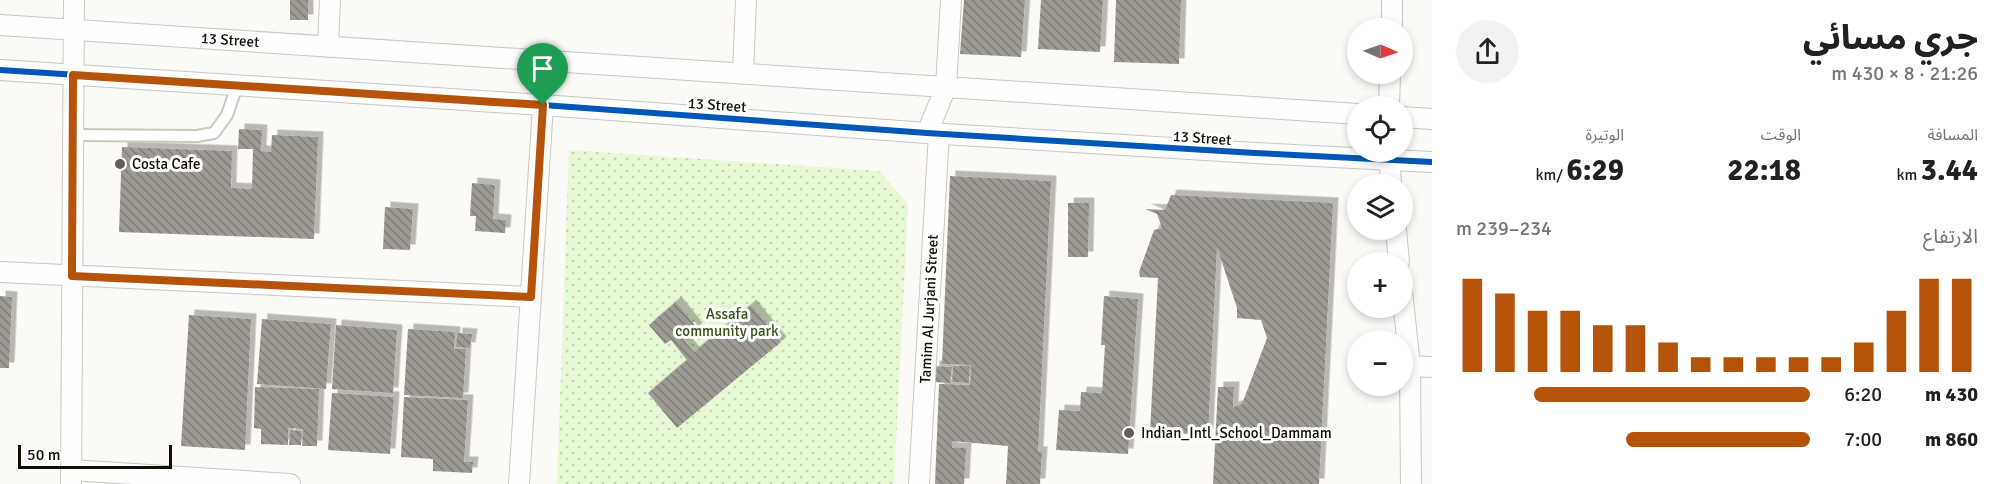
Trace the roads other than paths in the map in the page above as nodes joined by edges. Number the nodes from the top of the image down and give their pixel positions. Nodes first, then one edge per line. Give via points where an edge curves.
1 (74, 0) edge
2 (330, 0) edge
3 (746, 0) edge
4 (951, 0) edge
5 (1392, 0) edge
6 (1392, 18) edge
7 (0, 25) edge
8 (74, 30) junction
9 (328, 46) junction
10 (0, 70) edge
11 (742, 74) junction
12 (73, 75) junction
13 (237, 86) junction
14 (946, 87) junction
15 (543, 105) junction
16 (1347, 113) edge
17 (1413, 118) edge
18 (1432, 119) edge
19 (933, 133) junction
20 (73, 135) junction
21 (1347, 154) edge
22 (1413, 159) edge
23 (1432, 162) edge
24 (0, 272) edge
25 (72, 276) junction
26 (531, 297) junction
27 (1413, 366) edge
28 (1432, 367) edge
29 (1410, 396) edge
30 (71, 477) edge
31 (290, 484) edge
32 (519, 484) edge
33 (919, 484) edge
34 (1411, 484) edge

1 - 8 street
2 - 9 street
3 - 11 street
4 - 14 street, Tamim Al Jurjani Street
5 - 6 street
7 - 8 street, 13 Street
8 - 9 street, 13 Street
8 - 12 street
9 - 11 street, 13 Street
10 - 12 street, 13 Street
11 - 14 street, 13 Street
12 - 13 street, 13 Street
12 - 20 street
13 - 15 street, 13 Street
13 - 20 lane via 227,115 214,133
14 - 16 street, 13 Street
14 - 19 street, Tamim Al Jurjani Street
15 - 19 street, 13 Street
15 - 26 street
17 - 18 street
19 - 21 street, 13 Street via 1255,153
19 - 33 street, Tamim Al Jurjani Street
20 - 25 street
22 - 23 street, 13 Street
24 - 25 street
25 - 26 street
25 - 30 street
26 - 32 street
27 - 28 street
29 - 34 street
30 - 31 street

